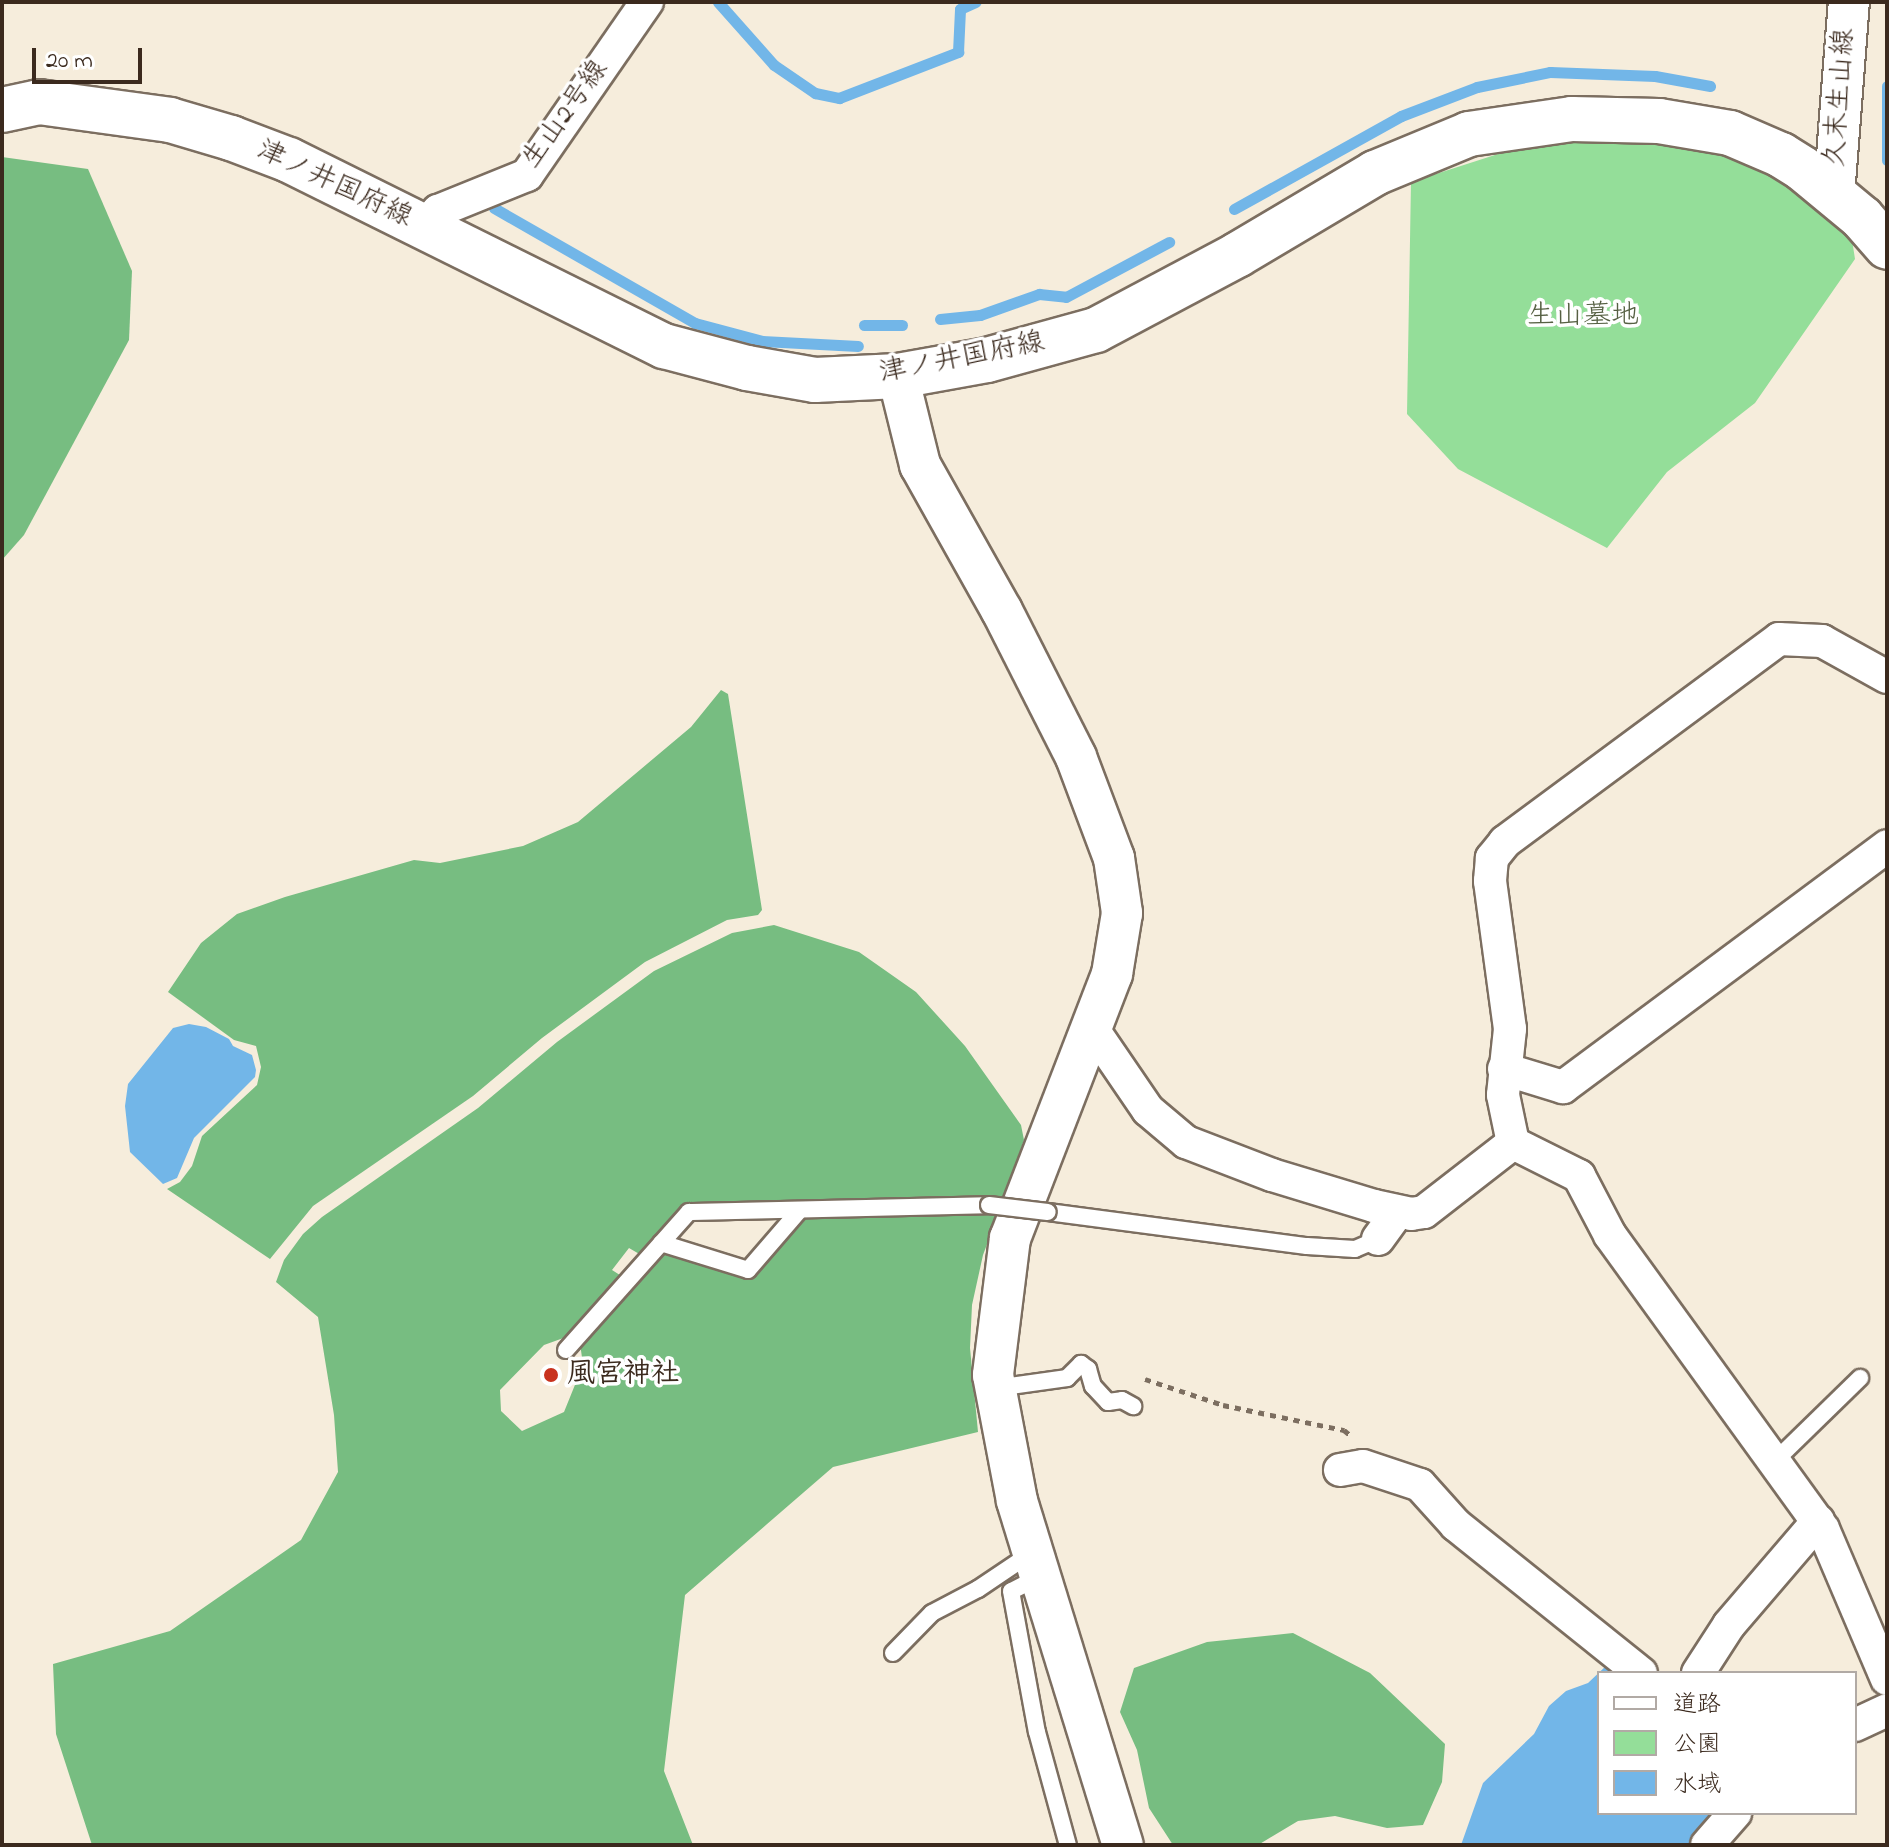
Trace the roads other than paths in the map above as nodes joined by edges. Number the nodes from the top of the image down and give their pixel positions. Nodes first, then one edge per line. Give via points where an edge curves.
1 (647, 2) edge
2 (1849, 2) edge
3 (2, 110) edge
4 (1834, 195) junction
5 (426, 228) junction
6 (1887, 247) edge
7 (898, 376) junction
8 (1887, 677) edge
9 (1887, 846) edge
10 (1092, 1028) junction
11 (1504, 1069) junction
12 (1513, 1143) junction
13 (799, 1211) junction
14 (1398, 1211) junction
15 (1378, 1239) joint
16 (661, 1243) junction
17 (566, 1350) dead end
18 (1860, 1378) dead end
19 (995, 1388) junction
20 (1133, 1406) dead end
21 (1775, 1461) junction
22 (1352, 1468) road end
23 (1818, 1521) junction
24 (1036, 1564) junction
25 (893, 1653) dead end
26 (1638, 1671) edge
27 (1699, 1671) edge
28 (1887, 1679) edge
29 (1887, 1710) edge
30 (1857, 1724) edge
31 (1733, 1815) edge
32 (1068, 1845) edge
33 (1123, 1845) edge
34 (1707, 1845) edge

1 - 5 street, 生山2号線 via 527,175 438,211
2 - 4 street, 久末生山線
3 - 5 main road, 津ノ井国府線 via 39,102 170,120 289,160
4 - 6 main road, 津ノ井国府線
4 - 7 main road, 津ノ井国府線 via 1781,155 1730,133 1659,121 1572,119 1469,134 1375,173 1096,330 987,360
5 - 7 main road, 津ノ井国府線 via 664,346 815,380
7 - 10 street via 920,465 1076,757 1114,858 1122,913 1112,974
8 - 11 street via 1822,641 1779,639 1505,842 1492,858 1490,881 1510,1029
9 - 11 street via 1563,1087
10 - 14 street via 1148,1110 1186,1142 1272,1175
10 - 19 street via 1010,1238
11 - 12 street via 1503,1095
12 - 14 street via 1424,1212
12 - 21 street via 1579,1176 1610,1235
13 - 15 lane, bridge via 989,1205 1307,1246 1355,1249
13 - 16 lane via 689,1212
13 - 16 lane via 748,1270
14 - 15 street
16 - 17 lane
18 - 21 lane
19 - 20 lane via 1067,1378 1081,1364 1108,1402 1122,1400
19 - 24 street via 1017,1501
21 - 23 street
22 - 26 street via 1420,1485 1456,1525
23 - 27 street via 1729,1625
23 - 28 street
24 - 25 lane via 932,1613
24 - 32 lane via 1011,1591 1037,1732
24 - 33 street
29 - 30 street
31 - 34 street

